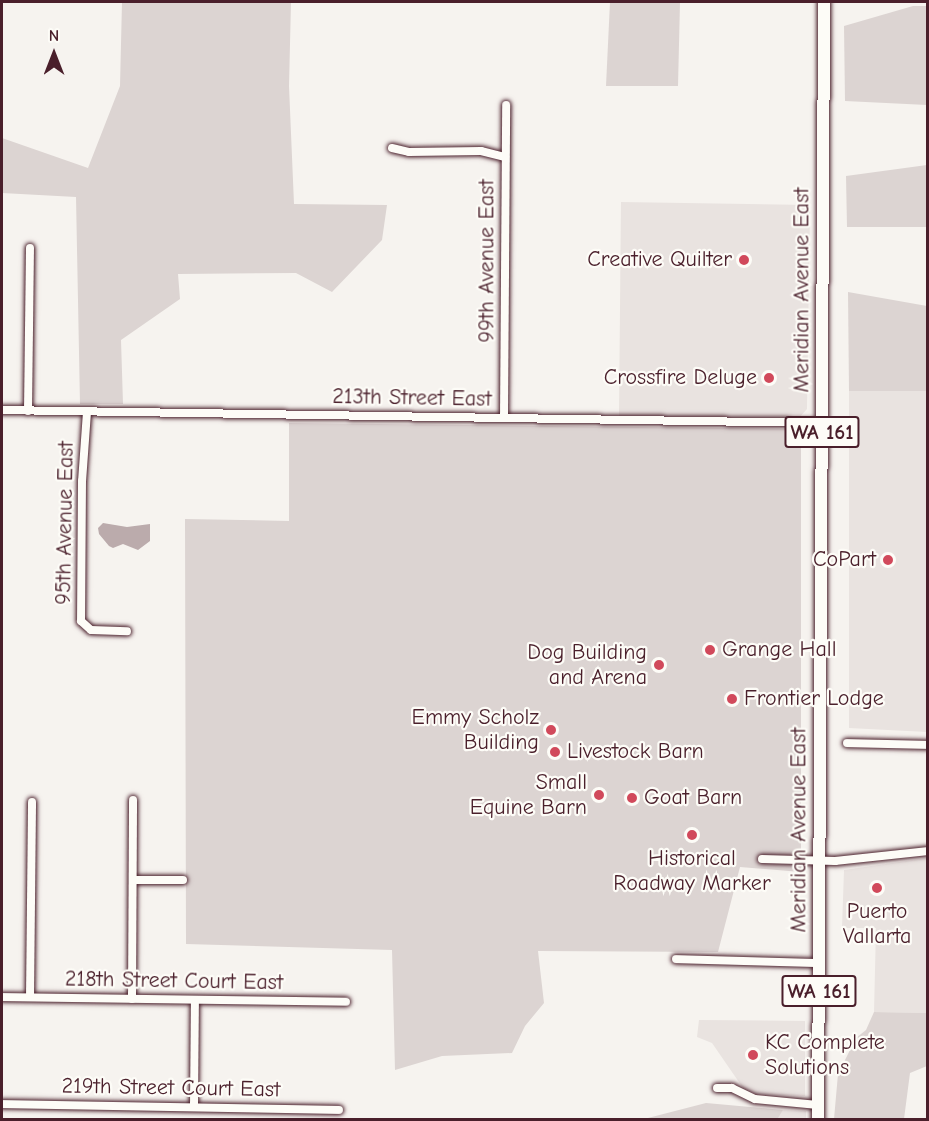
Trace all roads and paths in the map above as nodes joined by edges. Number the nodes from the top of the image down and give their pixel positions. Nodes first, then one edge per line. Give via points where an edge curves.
1 (824, 2) edge
2 (506, 105) dead end
3 (392, 148) dead end
4 (505, 157) junction
5 (30, 248) dead end
6 (2, 410) edge
7 (28, 411) junction
8 (87, 412) junction
9 (504, 418) junction
10 (822, 423) junction
11 (127, 631) dead end
12 (847, 743) dead end
13 (927, 745) edge
14 (133, 800) dead end
15 (32, 802) dead end
16 (927, 851) edge
17 (762, 859) dead end
18 (821, 862) junction
19 (134, 880) junction
20 (183, 880) dead end
21 (676, 959) dead end
22 (820, 963) junction
23 (2, 997) edge
24 (30, 997) junction
25 (132, 999) junction
26 (195, 1000) junction
27 (346, 1002) dead end
28 (717, 1088) dead end
29 (2, 1104) edge
30 (818, 1105) junction
31 (194, 1106) junction
32 (339, 1110) dead end
33 (818, 1119) edge

1 - 10 main road, Meridian Avenue East / WA 161
2 - 4 street, 99th Avenue East
3 - 4 street via 409,152 481,151
4 - 9 street, 99th Avenue East
5 - 7 street
6 - 7 street, 213th Street East
7 - 8 street, 213th Street East
8 - 9 street, 213th Street East
8 - 11 street, 95th Avenue East via 82,481 81,621 91,630
9 - 10 street, 213th Street East
10 - 18 main road, Meridian Avenue East / WA 161
12 - 13 street
14 - 19 street
15 - 24 street
16 - 18 street
17 - 18 street
18 - 22 main road, Meridian Avenue East / WA 161
19 - 20 street
19 - 25 street
21 - 22 street
22 - 30 main road, Meridian Avenue East / WA 161
23 - 24 street, 218th Street Court East
24 - 25 street, 218th Street Court East
25 - 26 street, 218th Street Court East
26 - 27 street, 218th Street Court East
26 - 31 street
28 - 30 street via 732,1088 762,1100
29 - 31 street, 219th Street Court East
30 - 33 main road, Meridian Avenue East / WA 161
31 - 32 street, 219th Street Court East

